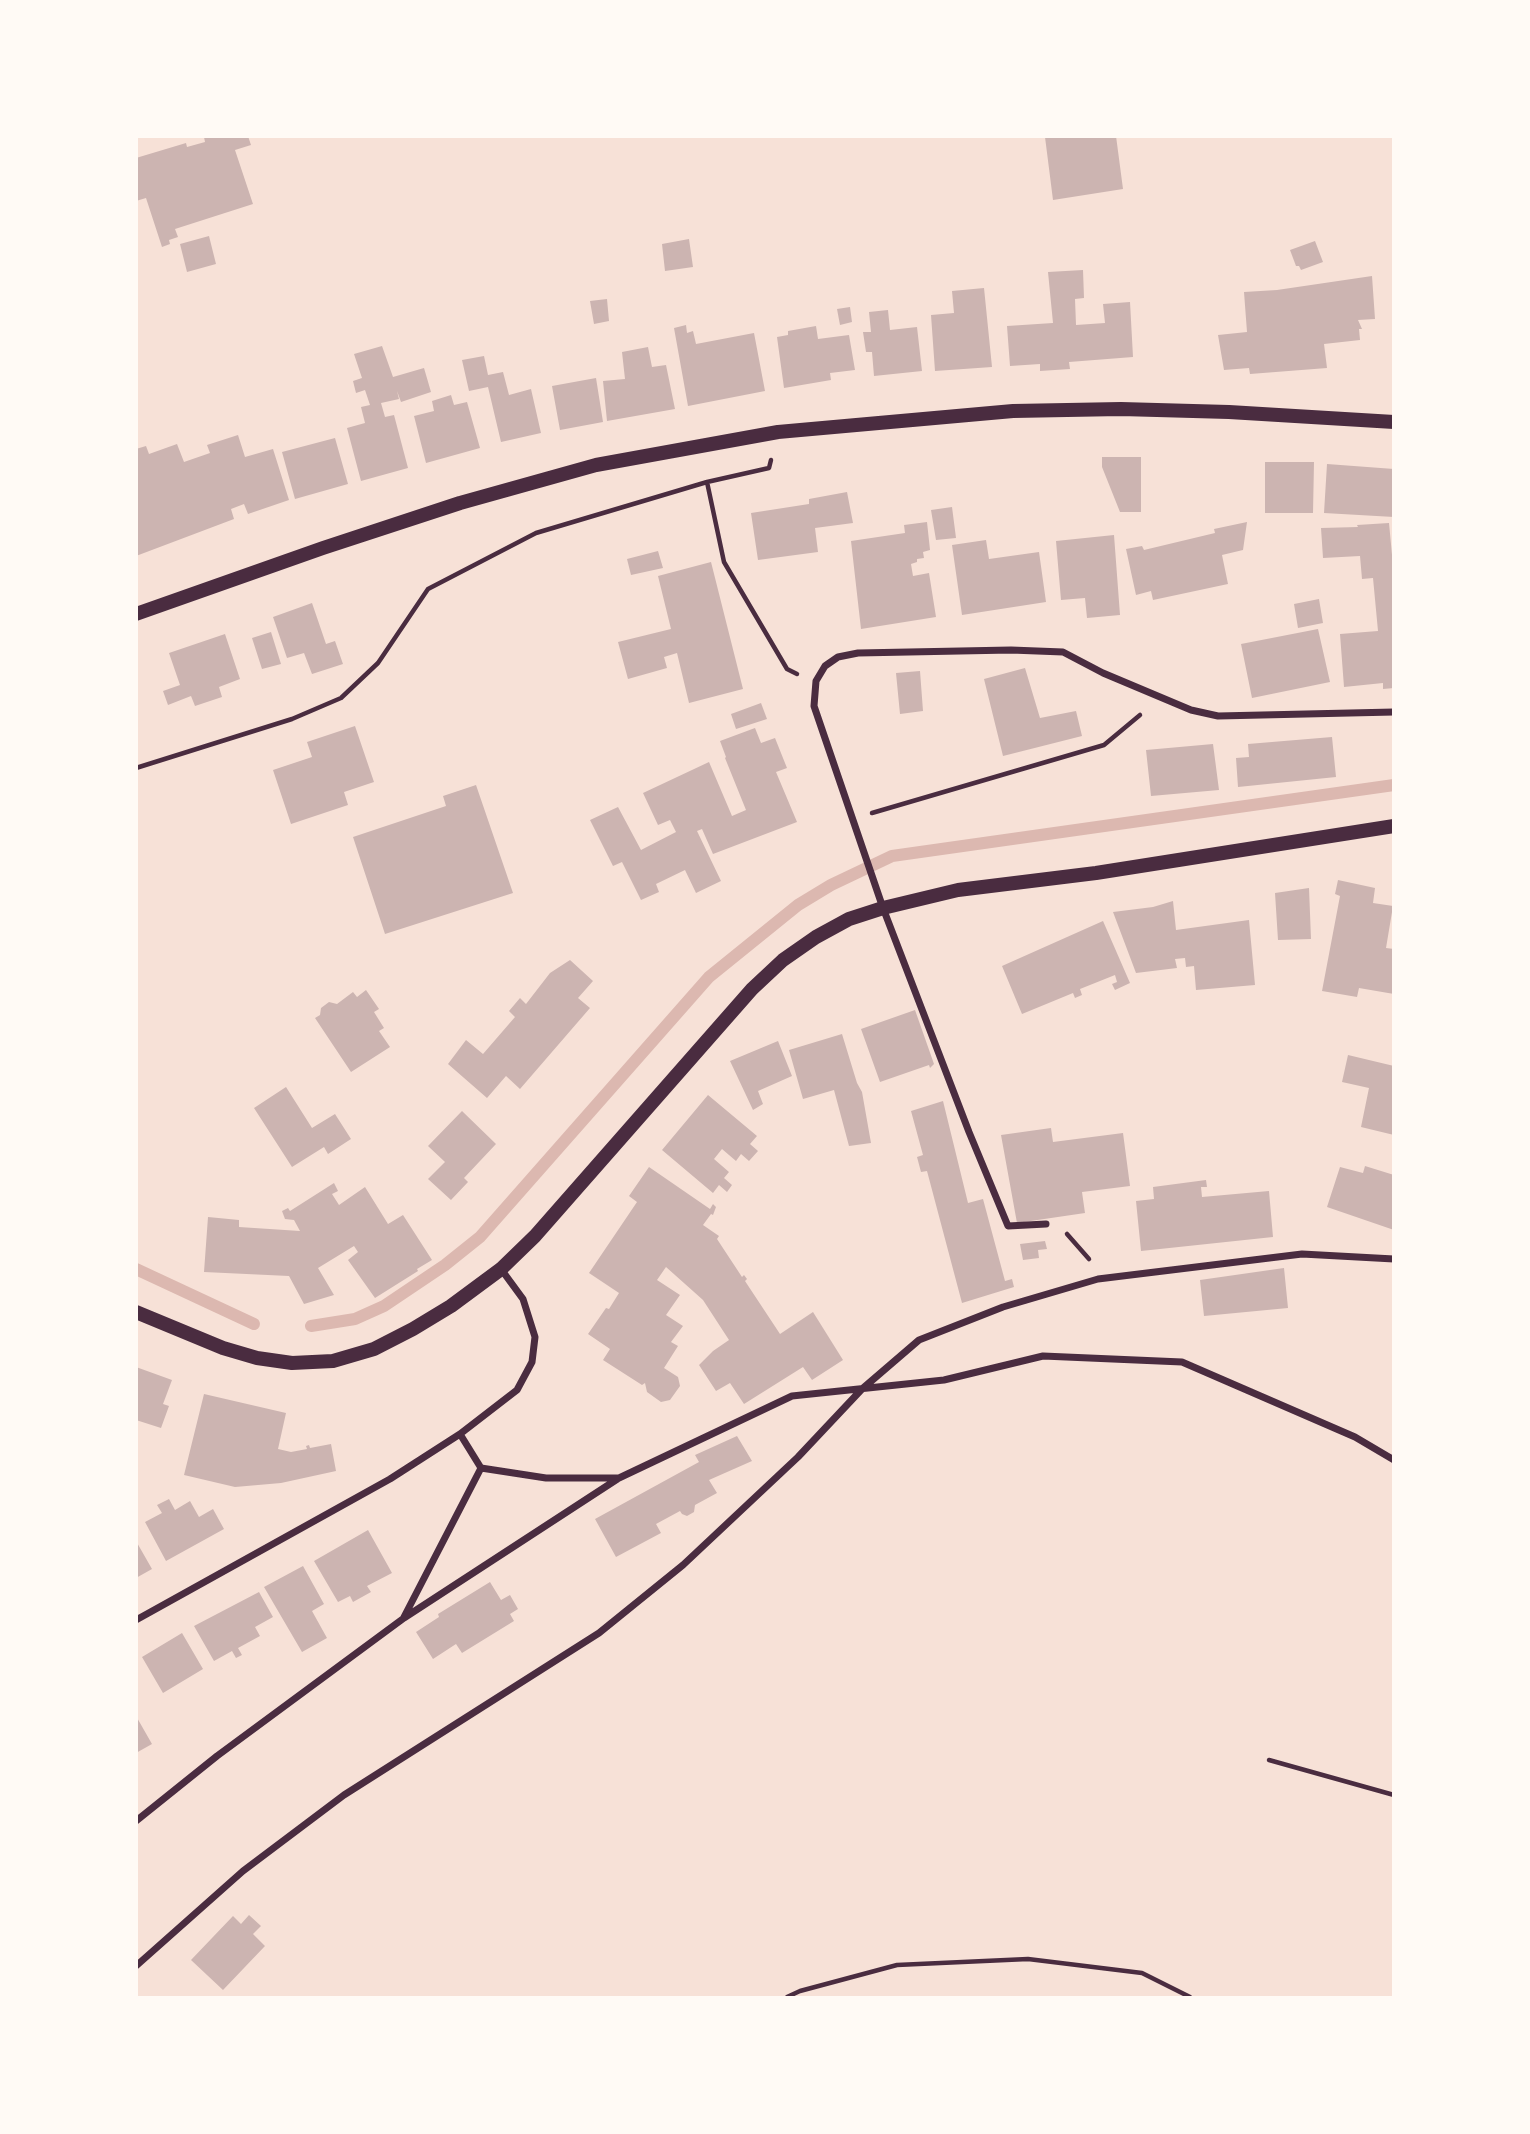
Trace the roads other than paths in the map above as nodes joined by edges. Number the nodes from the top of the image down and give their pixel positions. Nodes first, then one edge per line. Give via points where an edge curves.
1 (1394, 422) edge
2 (136, 614) edge
3 (1394, 712) edge
4 (1394, 826) edge
5 (883, 908) junction
6 (1046, 1224) road end
7 (1394, 1259) edge
8 (501, 1269) junction
9 (136, 1312) edge
10 (862, 1389) junction
11 (460, 1434) junction
12 (1394, 1460) edge
13 (481, 1468) junction
14 (619, 1478) junction
15 (404, 1618) junction
16 (136, 1620) edge
17 (136, 1821) edge
18 (136, 1966) edge

1 - 2 main road via 1108,409 1013,411 778,432 596,465 472,499
3 - 5 street via 1218,716 1161,698 1063,652 858,653 838,657 825,666 816,681 814,706
4 - 5 main road via 958,890
5 - 6 street via 1008,1226
5 - 8 main road via 816,937 752,989
7 - 10 street via 1303,1254 1098,1279 1003,1307 919,1340
8 - 9 main road via 413,1329 374,1349 333,1361 292,1363 257,1358
8 - 11 street via 523,1299 535,1337 532,1362 517,1390
10 - 12 street via 944,1380 1043,1356 1182,1362 1355,1437
10 - 14 street via 792,1396
10 - 18 street via 798,1457 683,1565 599,1633 344,1795 243,1871
11 - 13 street
11 - 16 street via 390,1479
13 - 14 street via 546,1478
13 - 15 street
14 - 15 street
15 - 17 street

